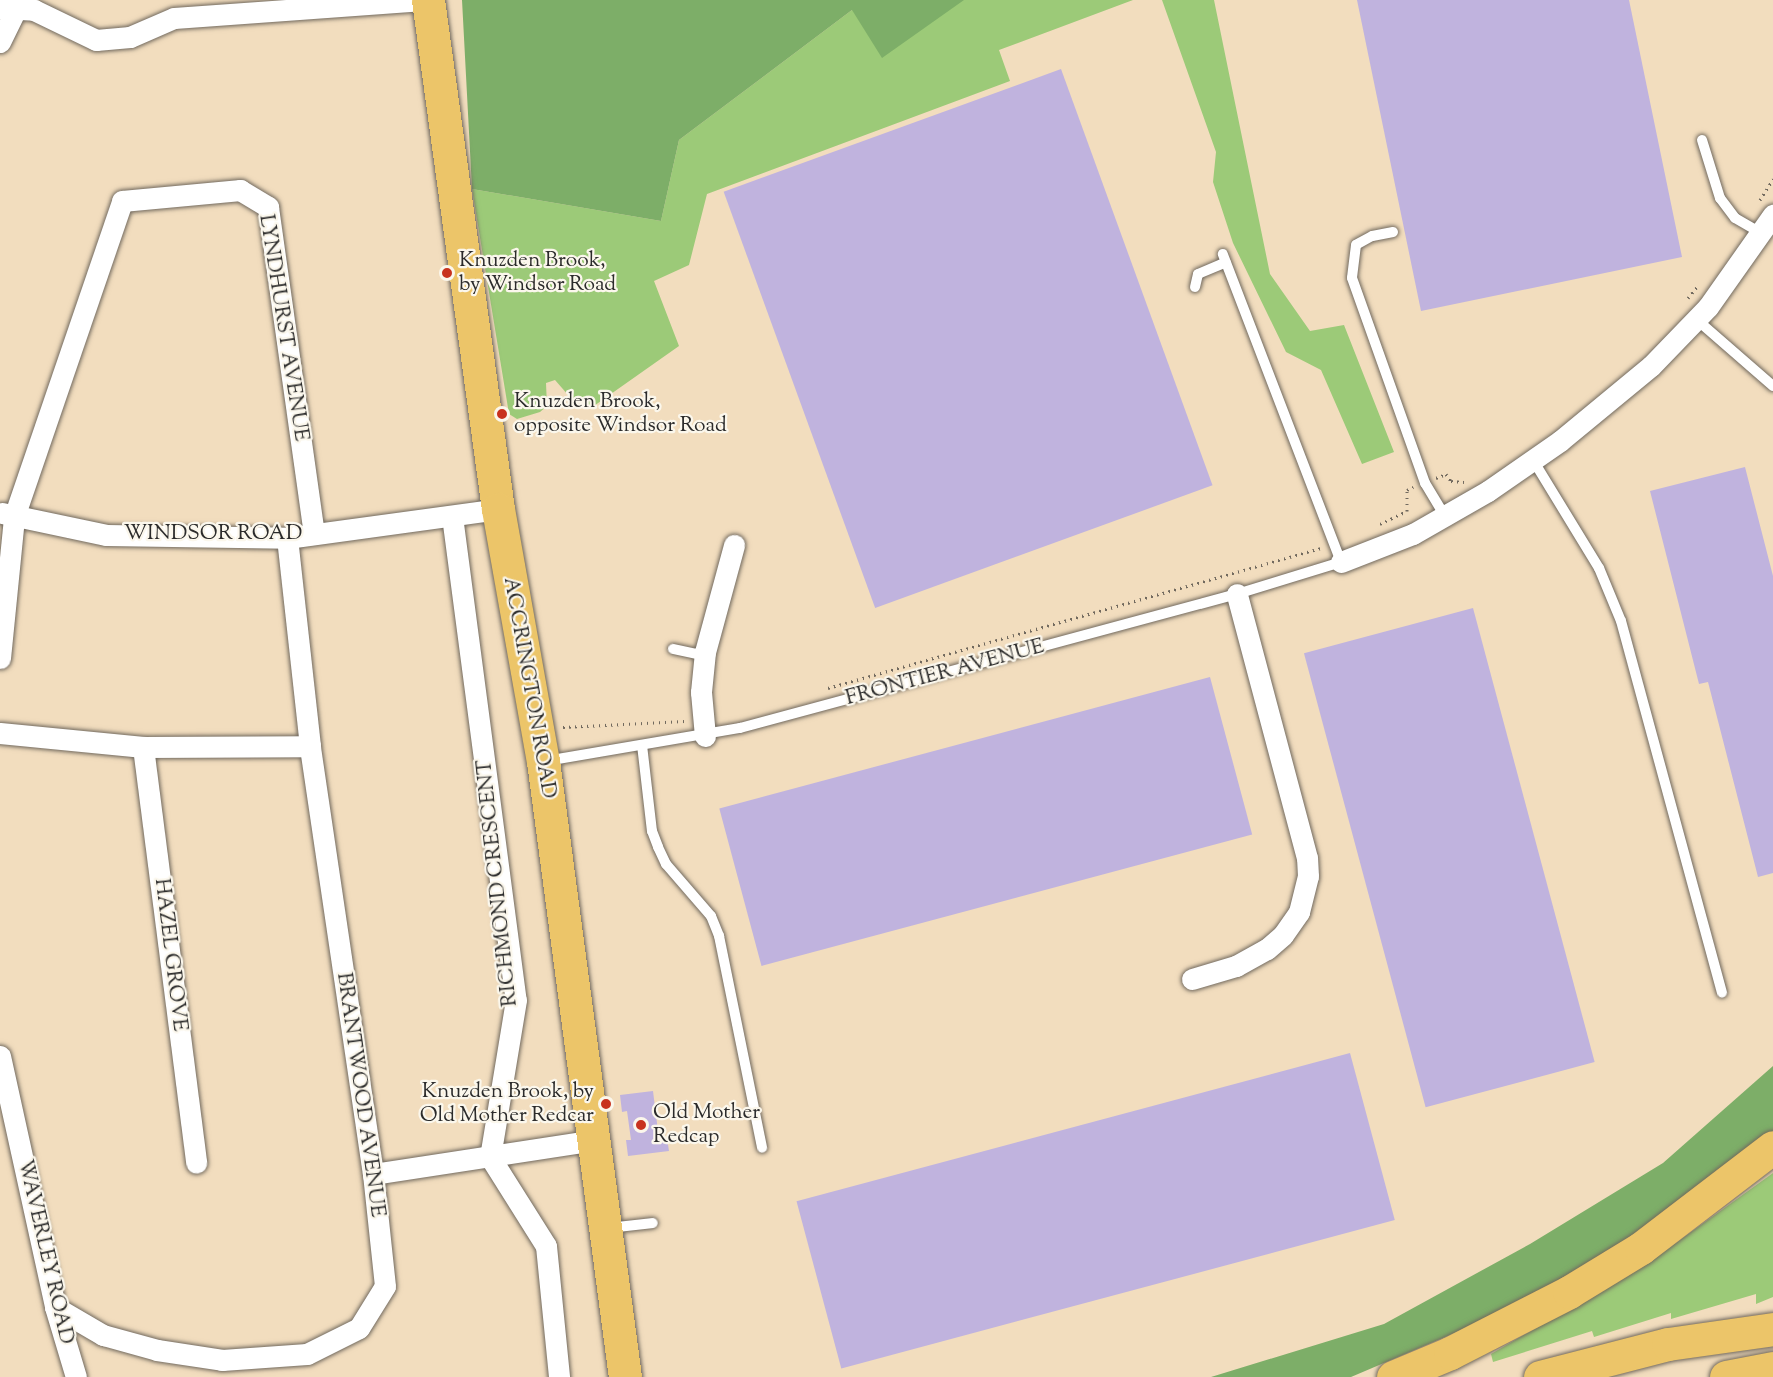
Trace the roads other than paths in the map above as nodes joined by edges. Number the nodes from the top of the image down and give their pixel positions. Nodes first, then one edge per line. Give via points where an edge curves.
1 (423, 0) edge
2 (428, 0) edge
3 (8, 9) edge
4 (0, 42) edge
5 (1702, 140) dead end
6 (1773, 215) edge
7 (1393, 232) dead end
8 (1761, 233) junction
9 (1195, 287) dead end
10 (1691, 310) junction
11 (1773, 386) edge
12 (1533, 460) junction
13 (498, 509) junction
14 (7, 514) edge
15 (452, 516) junction
16 (1445, 516) junction
17 (314, 534) junction
18 (287, 538) junction
19 (734, 545) dead end
20 (1338, 553) junction
21 (1237, 594) junction
22 (673, 649) dead end
23 (705, 656) junction
24 (0, 658) edge
25 (704, 729) junction
26 (0, 733) edge
27 (310, 746) junction
28 (642, 746) junction
29 (143, 747) junction
30 (543, 761) junction
31 (1192, 979) dead end
32 (1722, 992) dead end
33 (0, 1056) edge
34 (595, 1140) junction
35 (1773, 1146) edge
36 (762, 1149) dead end
37 (490, 1157) junction
38 (196, 1163) dead end
39 (373, 1174) junction
40 (653, 1223) dead end
41 (606, 1229) junction
42 (55, 1307) junction
43 (1773, 1329) edge
44 (1773, 1368) edge
45 (76, 1377) edge
46 (559, 1377) edge
47 (625, 1377) edge
48 (1393, 1377) edge
49 (1540, 1377) edge
50 (1726, 1377) edge

1 - 3 street via 174,18 130,37 96,40 34,10
2 - 13 main road, ACCRINGTON ROAD
3 - 4 street
5 - 8 lane via 1720,198 1735,218
6 - 8 street
7 - 16 lane via 1372,236 1356,246 1352,278 1425,483
8 - 10 street
9 - 20 lane via 1198,274 1225,258
10 - 11 lane
10 - 12 street via 1651,366
12 - 16 street
12 - 32 lane via 1599,568 1620,621
13 - 15 street, WINDSOR ROAD
13 - 30 main road, ACCRINGTON ROAD
14 - 17 street, LYNDHURST AVENUE via 122,201 240,190 268,207
14 - 18 street, WINDSOR ROAD via 105,535
14 - 24 street
15 - 17 street, WINDSOR ROAD
15 - 37 street, RICHMOND CRESCENT via 516,1000
16 - 20 street via 1413,534
17 - 18 street, WINDSOR ROAD
18 - 27 street, BRANTWOOD AVENUE
19 - 23 street
20 - 21 lane, FRONTIER AVENUE
21 - 25 lane, FRONTIER AVENUE
21 - 31 street via 1307,858 1308,876 1299,912 1275,942 1253,958
22 - 23 lane
23 - 25 street
25 - 28 lane, FRONTIER AVENUE
26 - 29 street
27 - 29 street
27 - 39 street, BRANTWOOD AVENUE
28 - 30 lane, FRONTIER AVENUE
28 - 36 lane via 652,831 658,847 666,864 711,916 719,936
29 - 38 street, HAZEL GROVE
30 - 34 main road, ACCRINGTON ROAD
33 - 42 street, WAVERLEY ROAD
34 - 37 street
34 - 41 main road, ACCRINGTON ROAD
35 - 48 main road via 1641,1248 1450,1353
37 - 39 street
37 - 46 street via 546,1246
39 - 42 street, BRANTWOOD AVENUE via 385,1286 359,1328 307,1354 222,1360 157,1350 103,1335
40 - 41 lane
41 - 47 main road, ACCRINGTON ROAD
42 - 45 street, WAVERLEY ROAD
43 - 49 main road via 1668,1344
44 - 50 main road

